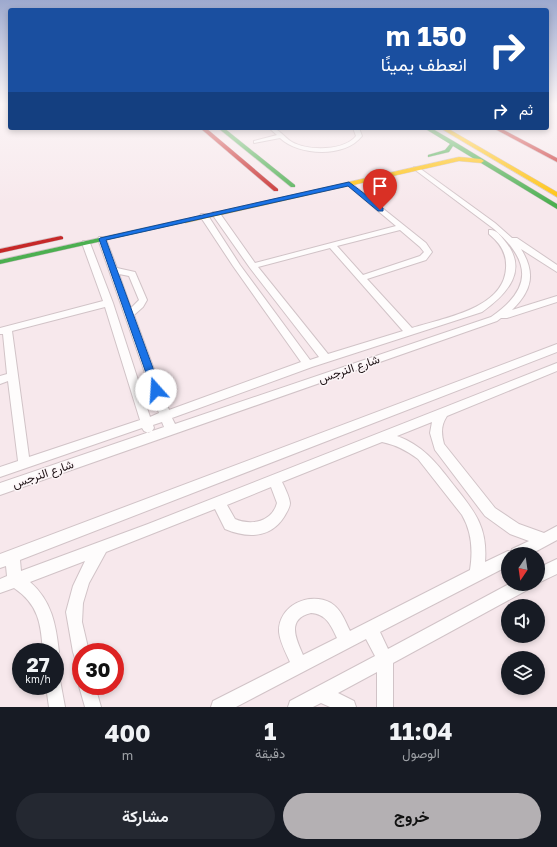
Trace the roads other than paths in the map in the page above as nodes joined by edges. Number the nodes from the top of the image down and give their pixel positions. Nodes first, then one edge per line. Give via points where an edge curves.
1 (215, 138) edge
2 (234, 138) edge
3 (273, 138) edge
4 (284, 138) edge
5 (357, 138) edge
6 (445, 138) edge
7 (460, 138) edge
8 (515, 138) edge
9 (256, 142) dead end
10 (453, 143) junction
11 (437, 154) junction
12 (481, 160) junction
13 (557, 160) edge
14 (446, 162) junction
15 (376, 168) dead end
16 (412, 169) junction
17 (349, 184) junction
18 (276, 190) junction
19 (261, 193) dead end
20 (557, 195) edge
21 (557, 207) edge
22 (216, 214) junction
23 (204, 216) junction
24 (401, 227) junction
25 (506, 235) junction
26 (67, 236) dead end
27 (102, 239) junction
28 (86, 243) junction
29 (332, 245) junction
30 (22, 246) junction
31 (0, 251) edge
32 (24, 256) junction
33 (0, 262) edge
34 (253, 266) junction
35 (557, 269) edge
36 (113, 270) junction
37 (362, 278) junction
38 (557, 299) edge
39 (108, 303) junction
40 (129, 315) junction
41 (494, 319) junction
42 (4, 330) edge
43 (410, 332) junction
44 (557, 348) edge
45 (326, 359) junction
46 (308, 364) junction
47 (557, 367) edge
48 (13, 376) junction
49 (0, 380) edge
50 (443, 413) junction
51 (165, 416) junction
52 (147, 422) junction
53 (171, 430) junction
54 (150, 437) junction
55 (379, 437) junction
56 (24, 464) junction
57 (0, 472) edge
58 (274, 479) junction
59 (0, 489) edge
60 (218, 501) junction
61 (557, 533) edge
62 (545, 540) junction
63 (102, 547) junction
64 (531, 547) edge
65 (6, 558) edge
66 (501, 562) edge
67 (557, 566) edge
68 (545, 572) edge
69 (476, 575) junction
70 (15, 580) junction
71 (0, 586) edge
72 (511, 591) edge
73 (370, 630) junction
74 (347, 641) junction
75 (50, 643) edge
76 (79, 643) edge
77 (385, 659) junction
78 (300, 666) junction
79 (321, 694) junction
80 (55, 695) edge
81 (90, 695) edge
82 (57, 707) edge
83 (93, 707) edge
84 (219, 707) edge
85 (296, 707) edge
86 (348, 707) edge
87 (385, 707) edge

1 - 18 main road
2 - 18 main road via 297,185
3 - 9 street
4 - 5 street via 303,147 330,149 348,145
6 - 10 main road
7 - 20 main road
8 - 13 main road
10 - 11 main road via 450,150
10 - 12 main road
11 - 14 main road via 445,158
11 - 15 main road
12 - 14 main road
12 - 21 main road
14 - 16 main road
16 - 17 main road
16 - 25 street, شارع النرجس
16 - 43 street, شارع النرجس via 498,236 510,258 511,269 503,291 488,304 478,310
17 - 22 main road
17 - 24 street
18 - 19 main road
22 - 23 main road
22 - 34 street
23 - 27 main road
23 - 46 street
24 - 29 street
24 - 37 street via 427,248 427,255
25 - 35 street
25 - 41 street, شارع النرجس via 525,263 526,284 516,303
26 - 30 main road
27 - 28 main road
27 - 36 street
28 - 32 main road
28 - 39 street
29 - 34 street
29 - 37 street
30 - 31 main road
30 - 32 main road
32 - 33 main road
34 - 45 street
36 - 40 street
36 - 40 street via 132,274 143,300
37 - 43 street
38 - 41 street
39 - 42 street
39 - 52 street
40 - 51 street
41 - 53 street, شارع النرجس
42 - 48 street
43 - 45 street, شارع النرجس
44 - 65 street
45 - 46 street, شارع النرجس
46 - 51 street, شارع النرجس
47 - 50 street
48 - 49 street
48 - 56 street
50 - 55 street
50 - 62 street via 435,428 439,446 490,512 515,529
51 - 52 street, شارع النرجس
51 - 53 street
52 - 54 street
52 - 56 street, شارع النرجس
53 - 54 street, شارع النرجس
54 - 59 street, شارع النرجس
55 - 58 street
55 - 69 street via 402,442 423,455 471,517 479,546
56 - 57 street, شارع النرجس
58 - 60 street
58 - 60 street via 283,502 282,509 274,520 260,528 244,530 230,524
60 - 63 street
61 - 62 street
62 - 64 street
63 - 70 street
63 - 76 street via 92,562 78,595 74,613
65 - 70 street
66 - 69 street
67 - 68 street
69 - 73 street
70 - 71 street
70 - 75 street via 27,587 44,609
72 - 77 street
73 - 74 street
73 - 77 street
74 - 78 street
74 - 78 street via 332,614 323,607 303,607 295,613 286,631
77 - 79 street
77 - 87 street
78 - 84 street
79 - 85 street
79 - 86 street
80 - 82 street
81 - 83 street

